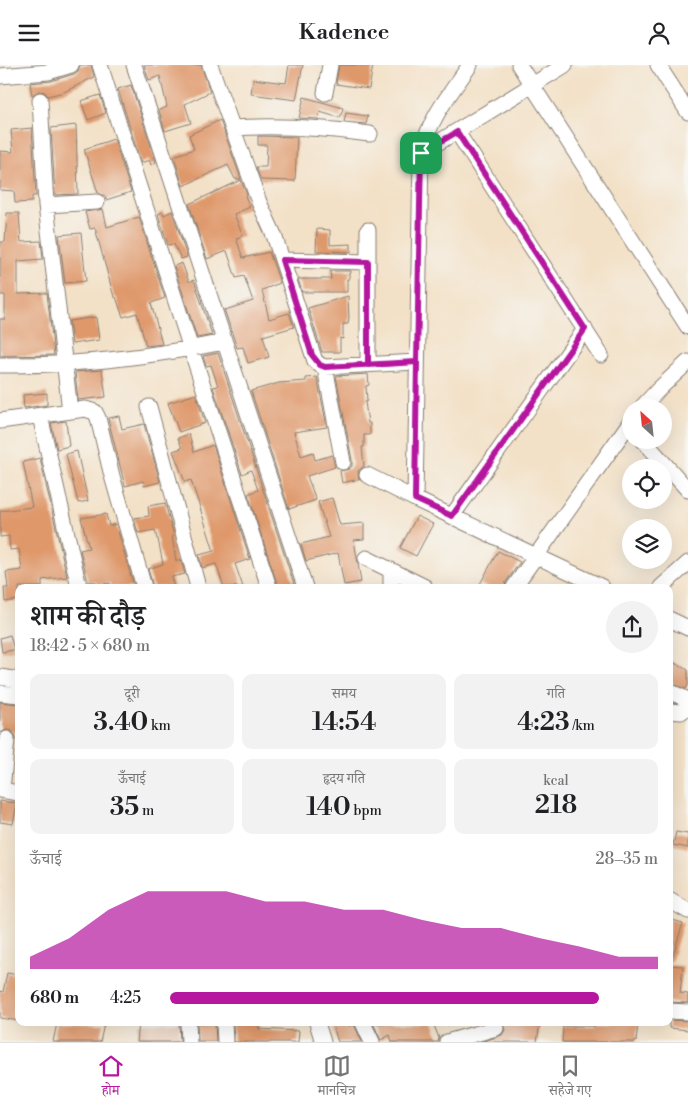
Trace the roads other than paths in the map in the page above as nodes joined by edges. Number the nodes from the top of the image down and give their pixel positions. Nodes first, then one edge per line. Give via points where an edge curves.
1 (71, 65) edge
2 (100, 65) edge
3 (134, 65) edge
4 (210, 65) edge
5 (330, 65) edge
6 (470, 65) edge
7 (519, 65) edge
8 (565, 65) edge
9 (658, 65) edge
10 (0, 76) edge
11 (532, 86) junction
12 (325, 93) dead end
13 (40, 99) dead end
14 (688, 112) edge
15 (234, 128) junction
16 (457, 132) junction
17 (370, 134) dead end
18 (421, 153) junction
19 (97, 201) dead end
20 (46, 205) junction
21 (368, 230) dead end
22 (282, 260) junction
23 (368, 262) junction
24 (688, 327) edge
25 (585, 329) junction
26 (224, 342) junction
27 (191, 349) junction
28 (601, 355) dead end
29 (417, 362) junction
30 (688, 363) edge
31 (64, 364) junction
32 (0, 365) edge
33 (368, 365) junction
34 (325, 367) junction
35 (650, 399) edge
36 (149, 407) dead end
37 (70, 411) junction
38 (40, 416) junction
39 (0, 421) edge
40 (622, 435) edge
41 (651, 449) edge
42 (343, 462) dead end
43 (368, 475) dead end
44 (688, 490) edge
45 (415, 499) junction
46 (452, 516) junction
47 (536, 556) junction
48 (366, 558) dead end
49 (688, 563) edge
50 (391, 571) junction
51 (78, 584) edge
52 (143, 584) edge
53 (197, 584) edge
54 (268, 584) edge
55 (304, 584) edge
56 (390, 584) edge
57 (419, 584) edge
58 (516, 584) edge
59 (596, 584) edge
60 (664, 584) edge
61 (673, 621) edge
62 (688, 628) edge
63 (0, 677) edge
64 (15, 679) edge
65 (0, 693) edge
66 (673, 693) edge
67 (15, 695) edge
68 (688, 701) edge
69 (673, 711) edge
70 (7, 739) dead end
71 (1, 790) edge
72 (15, 792) edge
73 (673, 902) edge
74 (688, 911) edge
75 (673, 1011) edge
76 (688, 1012) edge
77 (188, 1026) edge
78 (224, 1026) edge
79 (318, 1026) edge
80 (364, 1026) edge
81 (497, 1031) edge
82 (189, 1042) edge
83 (225, 1042) edge
84 (323, 1042) edge
85 (372, 1042) edge
86 (447, 1042) edge

1 - 10 street via 48,72
2 - 27 street
3 - 26 street
4 - 15 street
5 - 12 street
6 - 18 street via 431,123
7 - 11 street
8 - 11 street
9 - 14 street
11 - 16 street
11 - 24 street
13 - 20 street
15 - 17 street via 279,126
15 - 22 street
16 - 18 street
16 - 25 street
18 - 29 street
19 - 20 street
20 - 31 street
21 - 23 street
22 - 23 street
22 - 34 street via 312,355
23 - 33 street
25 - 28 street
25 - 46 street
26 - 27 street
26 - 55 street
27 - 31 street
27 - 54 street
29 - 33 street
29 - 45 street
30 - 35 street
31 - 32 street
31 - 37 street
33 - 34 street
34 - 42 street
36 - 53 street
37 - 38 street
37 - 52 street via 91,410 98,418
38 - 39 street
38 - 51 street
40 - 47 street
41 - 44 street
43 - 45 street
45 - 46 street
46 - 47 street
47 - 58 street
47 - 59 street
48 - 50 street
49 - 60 street
50 - 56 street
50 - 57 street
61 - 62 street
63 - 64 street
65 - 67 street
66 - 68 street
68 - 69 street via 681,712
70 - 71 street
71 - 72 street
73 - 74 street
75 - 76 street
77 - 82 street
78 - 83 street
79 - 84 street
80 - 85 street
81 - 86 street

